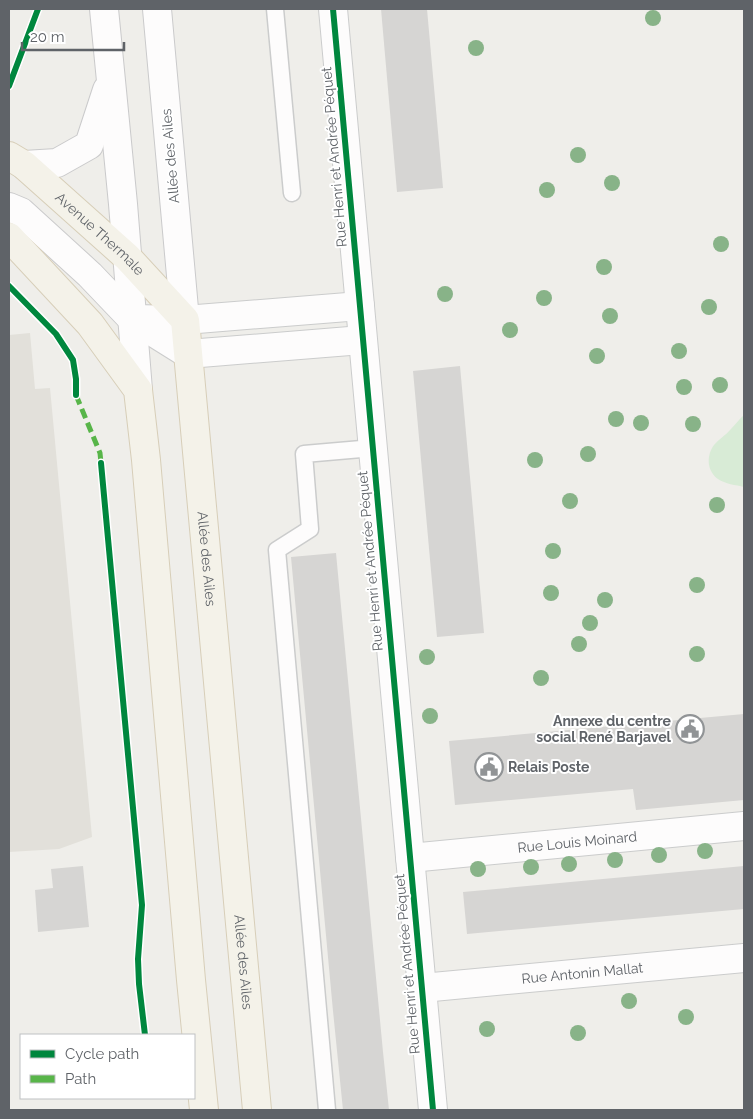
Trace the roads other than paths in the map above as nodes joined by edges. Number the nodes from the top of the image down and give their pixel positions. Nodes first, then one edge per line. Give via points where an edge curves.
1 (104, 9) edge
2 (157, 9) edge
3 (275, 9) edge
4 (333, 9) edge
5 (110, 79) junction
6 (17, 160) edge
7 (292, 192) dead end
8 (9, 207) edge
9 (9, 237) edge
10 (126, 257) junction
11 (360, 306) junction
12 (132, 319) junction
13 (185, 320) junction
14 (362, 340) junction
15 (188, 354) junction
16 (138, 390) junction
17 (373, 448) junction
18 (744, 826) edge
19 (410, 858) junction
20 (744, 958) edge
21 (422, 988) junction
22 (204, 1110) edge
23 (257, 1110) edge
24 (327, 1110) edge
25 (433, 1110) edge

1 - 5 street
2 - 13 street, Allée des Ailes
3 - 7 lane
4 - 11 street, Rue Henri et Andrée Péquet
5 - 6 street via 89,144 57,163
5 - 10 street
6 - 10 main road, Avenue Thermale
8 - 12 street via 20,212 90,275
9 - 16 main road via 90,324
10 - 12 street
10 - 13 main road, Avenue Thermale
11 - 13 street
11 - 14 street, Rue Henri et Andrée Péquet
12 - 13 street
12 - 15 street
12 - 16 street
13 - 15 main road, Allée des Ailes
14 - 15 street
14 - 17 street, Rue Henri et Andrée Péquet
15 - 23 main road, Allée des Ailes
16 - 22 main road
17 - 19 street, Rue Henri et Andrée Péquet
17 - 24 lane via 304,454 310,529 277,550
18 - 19 street, Rue Louis Moinard
19 - 21 street, Rue Henri et Andrée Péquet
20 - 21 street, Rue Antonin Mallat
21 - 25 street, Rue Henri et Andrée Péquet

